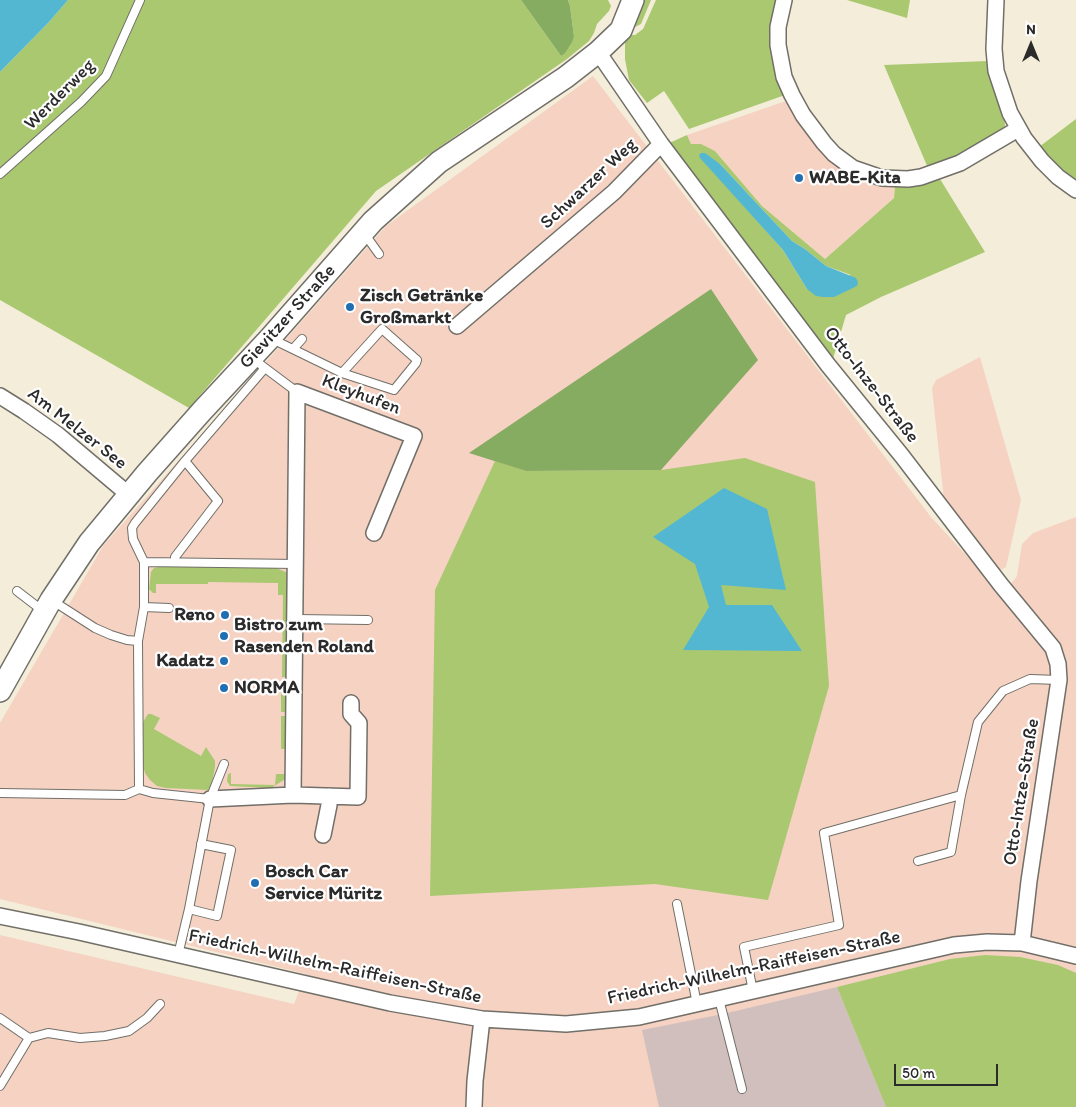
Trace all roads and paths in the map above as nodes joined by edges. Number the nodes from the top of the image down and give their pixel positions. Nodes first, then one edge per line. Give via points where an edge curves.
1 (140, 0) edge
2 (633, 0) edge
3 (784, 0) edge
4 (996, 0) edge
5 (598, 52) junction
6 (1018, 129) junction
7 (661, 144) junction
8 (0, 174) edge
9 (1076, 190) edge
10 (363, 232) junction
11 (379, 254) dead end
12 (457, 326) dead end
13 (270, 338) junction
14 (302, 339) dead end
15 (293, 349) junction
16 (258, 363) junction
17 (342, 373) junction
18 (297, 392) junction
19 (0, 396) edge
20 (185, 461) junction
21 (128, 494) junction
22 (374, 533) dead end
23 (144, 562) junction
24 (175, 562) junction
25 (296, 564) junction
26 (17, 591) dead end
27 (48, 606) junction
28 (144, 607) junction
29 (169, 608) dead end
30 (296, 619) junction
31 (368, 620) dead end
32 (138, 641) junction
33 (1053, 648) joint
34 (1059, 680) junction
35 (0, 691) edge
36 (351, 703) dead end
37 (224, 764) dead end
38 (139, 788) junction
39 (0, 793) edge
40 (294, 796) junction
41 (329, 796) junction
42 (960, 796) junction
43 (210, 799) junction
44 (323, 835) dead end
45 (201, 844) junction
46 (918, 862) dead end
47 (677, 904) dead end
48 (189, 909) junction
49 (0, 916) edge
50 (1022, 943) junction
51 (178, 955) junction
52 (1076, 956) edge
53 (753, 991) junction
54 (719, 999) junction
55 (160, 1004) dead end
56 (697, 1004) junction
57 (0, 1018) edge
58 (482, 1019) junction
59 (29, 1038) junction
60 (0, 1086) edge
61 (742, 1089) dead end
62 (474, 1107) edge

1 - 8 lane, Werderweg via 106,76
2 - 5 main road, Gievitzer Straße via 621,30
3 - 6 street via 778,45 788,86 824,144 853,168 882,178 921,177 960,163
4 - 6 street via 996,71
5 - 7 street, Schwarzer Weg
5 - 10 main road, Gievitzer Straße via 439,162
6 - 9 street via 1042,161
7 - 12 street, Schwarzer Weg via 614,192
7 - 33 street, Otto-Inze-Straße via 828,365
10 - 11 lane
10 - 13 main road, Gievitzer Straße
13 - 15 lane
13 - 16 main road, Gievitzer Straße
14 - 15 lane
15 - 17 lane
16 - 18 lane
16 - 20 lane
16 - 21 main road, Gievitzer Straße via 202,411
17 - 17 lane via 382,329 417,360 394,390
18 - 22 street, Kleyhufen via 414,436
18 - 25 street, Kleyhufen
19 - 21 street, Am Melzer See via 58,434
20 - 23 lane via 134,523 133,539
20 - 24 lane via 218,501 174,556
21 - 27 main road, Gievitzer Straße via 89,543
23 - 24 lane
23 - 28 lane
24 - 25 lane
25 - 30 street, Kleyhufen
26 - 27 lane
27 - 32 lane via 111,635
27 - 35 main road, Gievitzer Straße
28 - 29 lane
28 - 32 lane
30 - 31 lane
30 - 40 street, Kleyhufen
32 - 38 lane
33 - 34 street, Otto-Intze-Straße
34 - 42 lane via 1030,680 1004,691 978,722
34 - 50 street, Otto-Intze-Straße
36 - 41 street via 351,714 359,723 358,797
37 - 43 lane
38 - 39 lane via 125,794
38 - 43 lane via 153,793
40 - 41 street
40 - 43 street
41 - 44 street
42 - 46 lane via 951,852
42 - 53 lane via 824,833 839,925 744,947
43 - 45 lane
45 - 48 lane
45 - 48 lane via 231,850 217,916
47 - 56 lane
48 - 51 lane
49 - 51 street, Friedrich-Wilhelm-Raiffeisen-Straße
50 - 52 street, Friedrich-Wilhelm-Raiffeisen-Straße
50 - 53 street, Friedrich-Wilhelm-Raiffeisen-Straße via 954,945
51 - 58 street, Friedrich-Wilhelm-Raiffeisen-Straße via 390,1003
53 - 54 street, Friedrich-Wilhelm-Raiffeisen-Straße
54 - 56 street, Friedrich-Wilhelm-Raiffeisen-Straße
54 - 61 lane
55 - 59 lane via 129,1031 80,1038 48,1033
56 - 58 street, Friedrich-Wilhelm-Raiffeisen-Straße via 639,1017 566,1024
57 - 59 lane
58 - 62 street
59 - 60 lane

